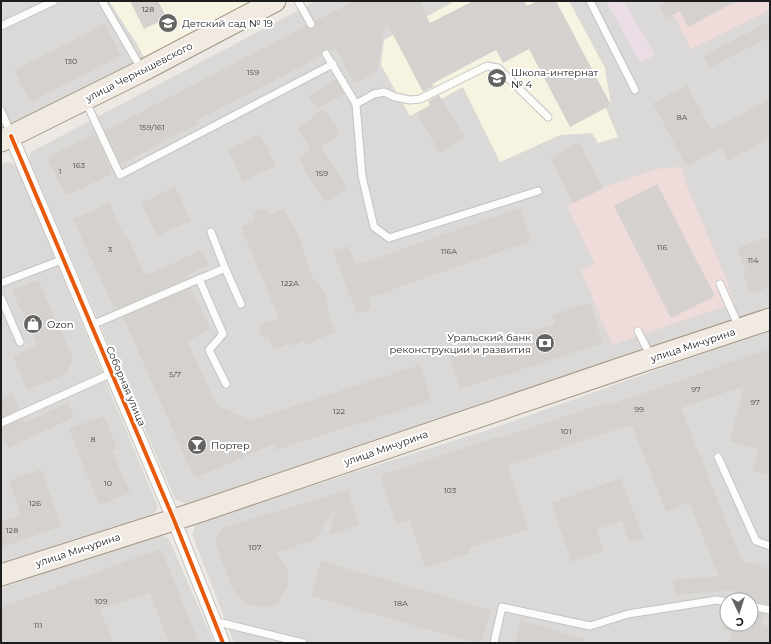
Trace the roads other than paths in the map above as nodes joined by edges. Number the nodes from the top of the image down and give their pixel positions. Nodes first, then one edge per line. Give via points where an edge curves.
1 (54, 1) edge
2 (102, 1) edge
3 (275, 1) edge
4 (298, 1) edge
5 (590, 1) edge
6 (311, 24) dead end
7 (1, 26) edge
8 (326, 54) dead end
9 (333, 64) junction
10 (142, 71) junction
11 (635, 90) dead end
12 (85, 100) junction
13 (356, 104) junction
14 (1, 111) edge
15 (548, 117) dead end
16 (6, 138) edge
17 (538, 191) dead end
18 (211, 232) dead end
19 (64, 259) junction
20 (225, 268) junction
21 (199, 278) junction
22 (1, 283) edge
23 (720, 284) dead end
24 (1, 298) edge
25 (241, 304) dead end
26 (770, 319) edge
27 (92, 325) junction
28 (740, 329) junction
29 (638, 331) dead end
30 (20, 342) dead end
31 (652, 359) junction
32 (112, 373) junction
33 (226, 384) dead end
34 (1, 423) edge
35 (718, 457) dead end
36 (174, 520) junction
37 (770, 546) edge
38 (1, 575) edge
39 (719, 600) edge
40 (759, 608) edge
41 (770, 610) edge
42 (214, 621) junction
43 (223, 643) edge
44 (303, 643) edge
45 (494, 643) edge

1 - 7 lane
2 - 10 lane
3 - 10 main road, улица Чернышевского
4 - 6 lane
5 - 11 lane
8 - 9 lane
9 - 12 lane via 120,175
9 - 13 lane
10 - 12 main road, улица Чернышевского
12 - 16 main road, улица Чернышевского
13 - 15 lane via 374,94 384,92 410,100 420,99 487,66 498,68
13 - 17 lane via 362,176 374,227 389,238
14 - 16 lane
16 - 19 street, Соборная улица
18 - 20 lane
19 - 22 lane
19 - 27 street, Соборная улица
20 - 21 lane
20 - 25 lane
21 - 27 lane
21 - 33 lane via 223,334 209,350
23 - 28 lane
24 - 30 lane
26 - 28 main road, улица Мичурина
27 - 32 street, Соборная улица
28 - 31 main road, улица Мичурина
29 - 31 lane
31 - 36 main road, улица Мичурина
32 - 34 lane
32 - 36 street, Соборная улица
35 - 37 lane via 756,541
36 - 38 main road, улица Мичурина
36 - 42 street, Соборная улица
39 - 45 lane via 628,614 590,626 502,607
40 - 41 lane
42 - 43 street, Соборная улица
42 - 44 lane

